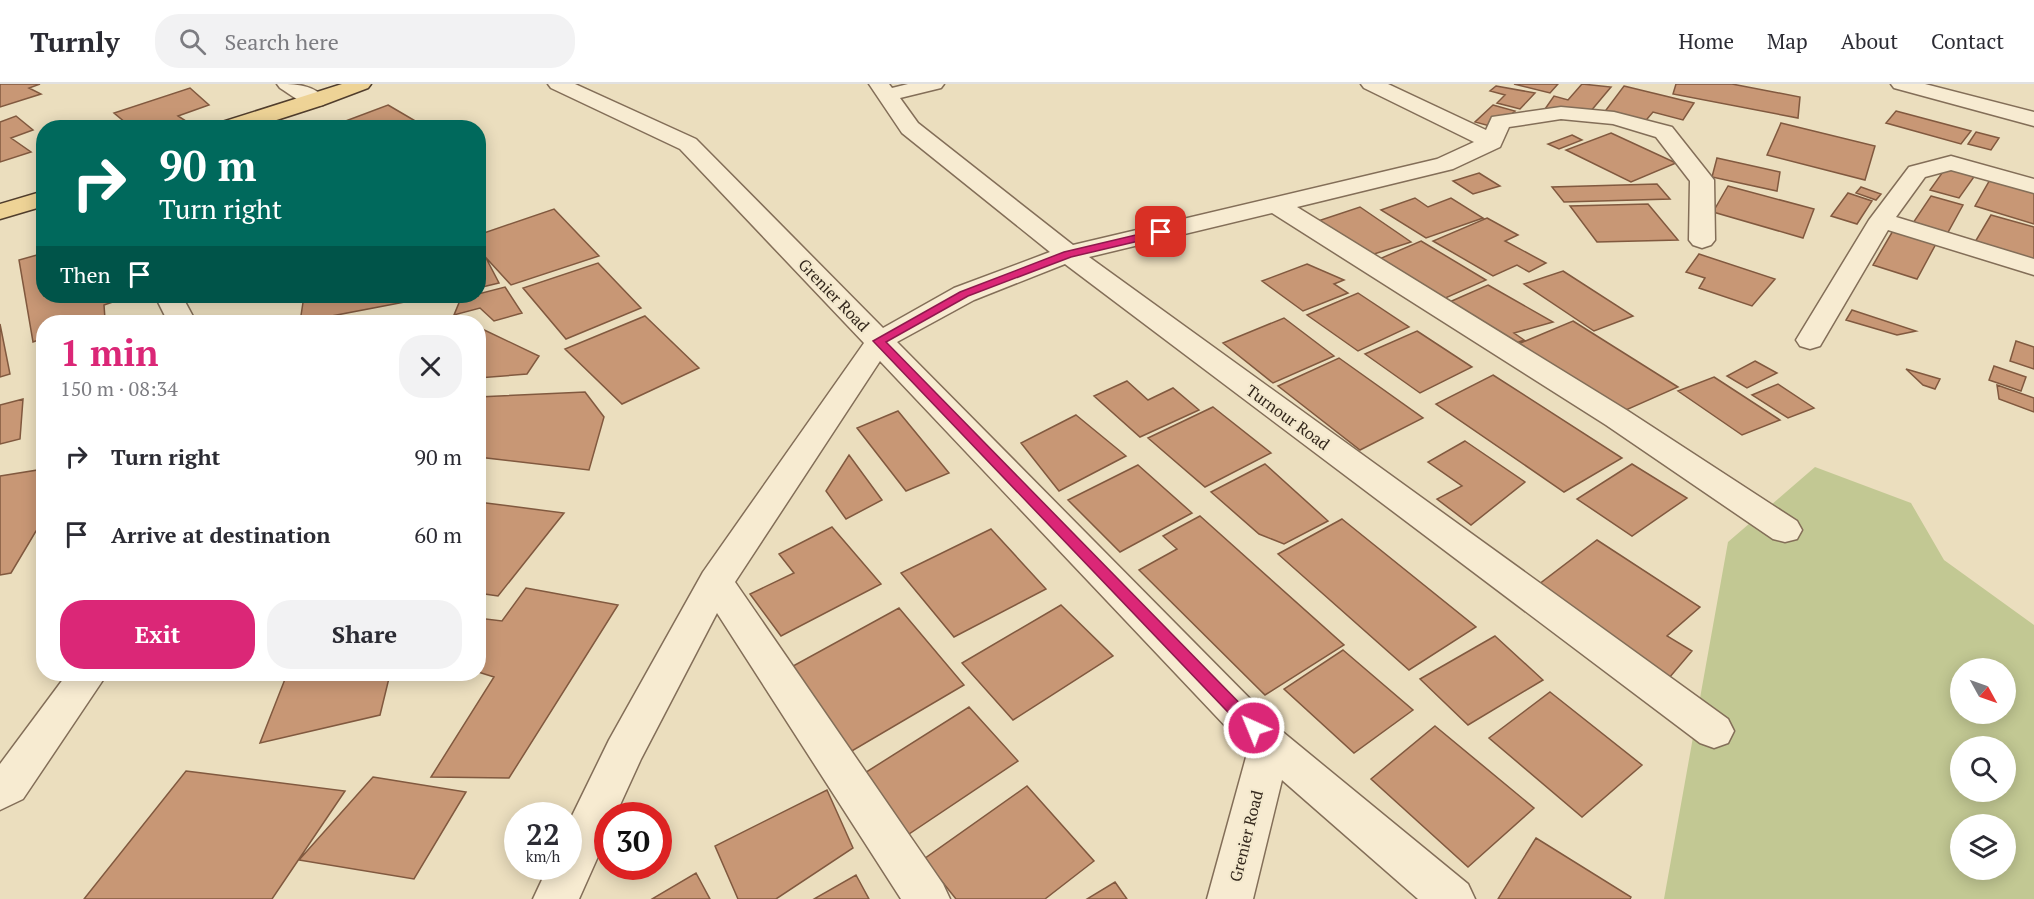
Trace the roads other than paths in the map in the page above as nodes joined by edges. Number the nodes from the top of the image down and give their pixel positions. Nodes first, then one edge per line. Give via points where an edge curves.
1 (287, 84) edge
2 (361, 84) edge
3 (382, 84) edge
4 (558, 84) edge
5 (934, 84) edge
6 (1371, 84) edge
7 (1901, 84) edge
8 (883, 90) edge
9 (316, 101) junction
10 (2034, 119) edge
11 (253, 120) edge
12 (277, 120) edge
13 (1492, 142) junction
14 (36, 184) edge
15 (2034, 186) edge
16 (0, 194) edge
17 (36, 201) edge
18 (1277, 205) junction
19 (0, 212) edge
20 (1881, 220) junction
21 (1702, 240) dead end
22 (1068, 254) junction
23 (2034, 267) edge
24 (1810, 340) dead end
25 (879, 341) junction
26 (1785, 530) dead end
27 (716, 582) junction
28 (83, 681) edge
29 (1714, 731) dead end
30 (1270, 745) junction
31 (0, 791) edge
32 (556, 899) edge
33 (927, 899) edge
34 (1230, 899) edge
35 (1452, 899) edge

1 - 9 street
2 - 9 main road
3 - 12 main road
4 - 25 street, Grenier Road via 687,144
5 - 8 street
6 - 13 street
7 - 10 street
8 - 22 street, Turnour Road via 910,128
9 - 11 main road
13 - 18 street via 1445,164
13 - 21 street via 1500,122 1561,113 1614,118 1664,132 1702,180
14 - 16 main road
15 - 20 street via 1951,163 1917,172
17 - 19 main road
18 - 22 street
18 - 26 street via 1617,418
20 - 23 street
20 - 24 street
22 - 25 street via 964,294
22 - 29 street, Turnour Road
25 - 27 street
25 - 30 street, Grenier Road
27 - 32 street via 623,752
27 - 33 street
28 - 31 street via 8,786
30 - 34 street, Grenier Road
30 - 35 street

